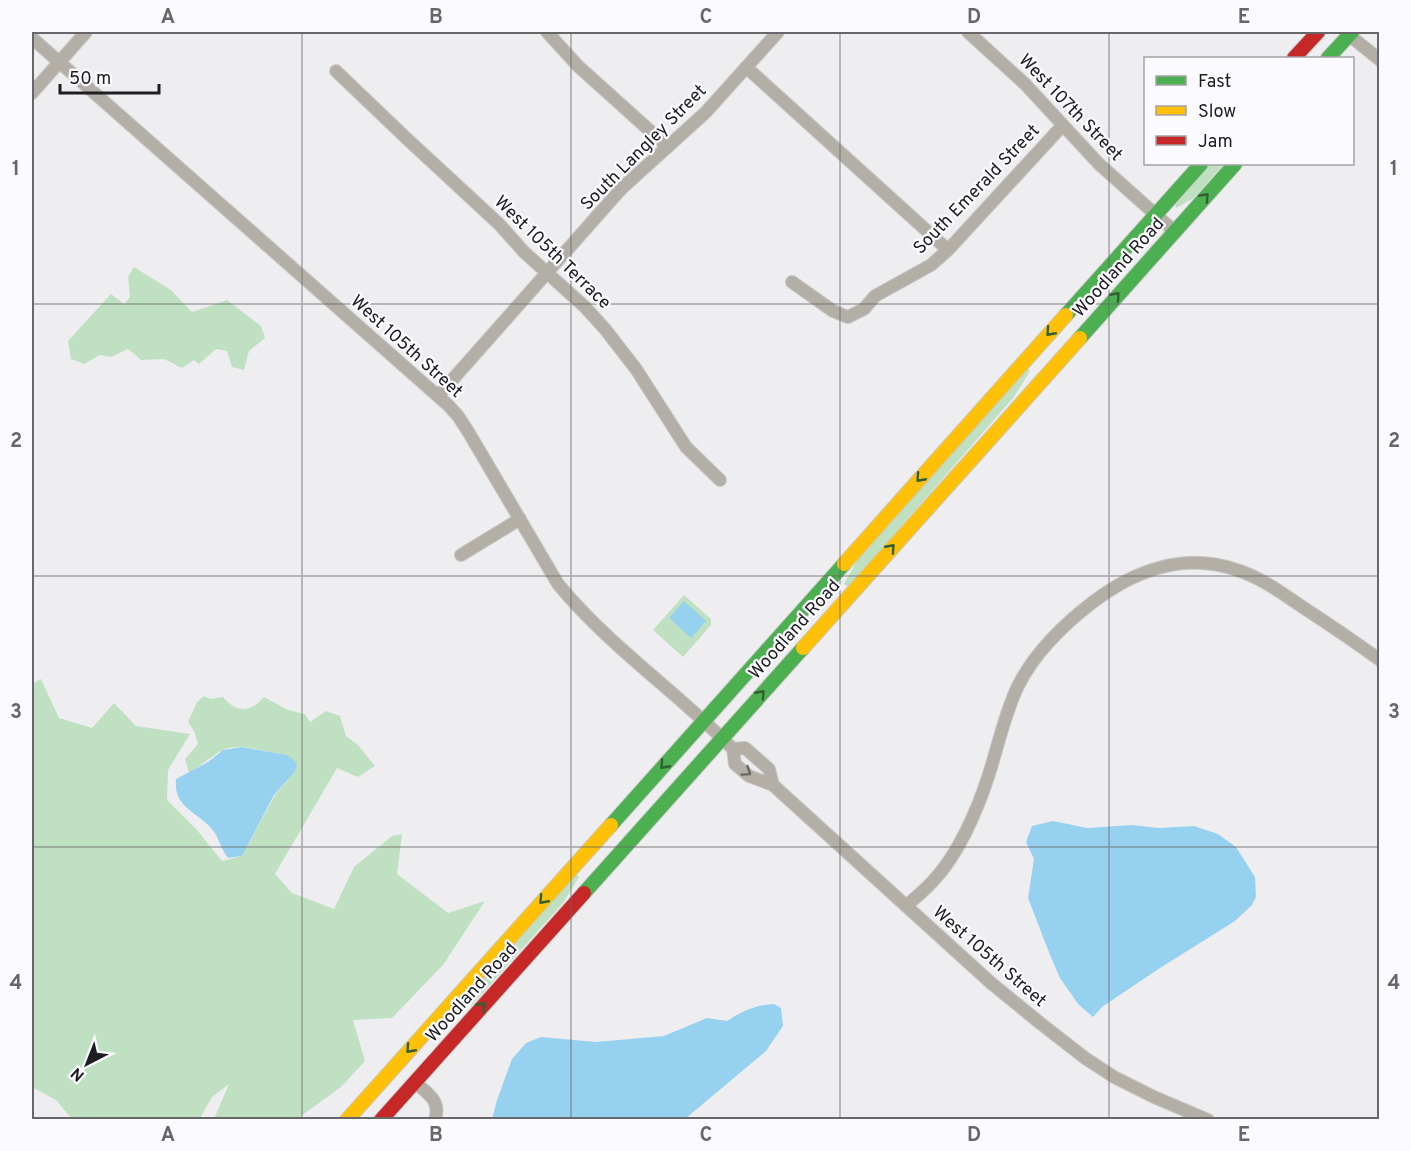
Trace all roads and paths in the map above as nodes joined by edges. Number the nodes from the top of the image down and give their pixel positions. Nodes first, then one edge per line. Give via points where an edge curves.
1 (86, 32) edge
2 (547, 32) edge
3 (778, 32) edge
4 (968, 32) edge
5 (1318, 32) edge
6 (1350, 33) edge
7 (32, 38) edge
8 (1295, 57) edge
9 (1329, 57) edge
10 (1380, 60) edge
11 (59, 63) junction
12 (746, 67) junction
13 (336, 71) dead end
14 (32, 93) edge
15 (1063, 125) junction
16 (668, 147) junction
17 (1200, 165) edge
18 (1234, 165) edge
19 (1156, 214) junction
20 (1174, 231) junction
21 (948, 250) junction
22 (547, 273) junction
23 (792, 282) dead end
24 (438, 396) junction
25 (720, 480) dead end
26 (520, 519) junction
27 (461, 555) dead end
28 (1380, 660) edge
29 (702, 721) junction
30 (722, 738) junction
31 (734, 749) junction
32 (773, 785) junction
33 (906, 906) junction
34 (449, 1005) junction
35 (443, 1050) junction
36 (415, 1082) junction
37 (347, 1119) edge
38 (381, 1119) edge
39 (435, 1119) edge
40 (1208, 1119) edge

1 - 11 street
2 - 16 street
3 - 12 street, South Langley Street
4 - 15 street, West 107th Street
5 - 8 main road
6 - 9 main road
6 - 10 street
7 - 11 street, West 105th Street
11 - 14 street
11 - 24 street, West 105th Street
12 - 16 street, South Langley Street
12 - 21 street
13 - 22 street, West 105th Terrace
15 - 19 street, West 107th Street via 1099,164
15 - 21 street, South Emerald Street
16 - 22 street, South Langley Street via 621,189
17 - 19 main road, Woodland Road
20 -> 18 main road, Woodland Road
19 - 20 street, West 107th Street
19 -> 29 main road, Woodland Road
30 -> 20 main road, Woodland Road
21 - 23 street, South Emerald Street via 848,317
22 - 24 street, South Langley Street
22 - 25 street, West 105th Terrace via 605,329 686,447
24 - 26 street, West 105th Street via 458,416
26 - 27 street
26 - 29 street, West 105th Street via 558,584 575,605
28 - 33 street via 1270,585 1237,570 1184,563 1154,568 1127,580 1075,615 1032,664 1018,687 988,778 958,845 935,880
29 - 30 street, West 105th Street
29 -> 34 main road, Woodland Road
30 - 31 street, West 105th Street
35 -> 30 main road, Woodland Road
31 -> 32 street, West 105th Street via 735,764 749,776
31 - 32 street, West 105th Street via 745,748 769,770
32 - 33 street, West 105th Street
33 - 40 street, West 105th Street via 991,983 1085,1058 1154,1097
34 - 35 main road
34 -> 37 main road, Woodland Road
35 - 36 main road, Woodland Road
36 - 38 main road, Woodland Road
36 - 39 street via 436,1103

